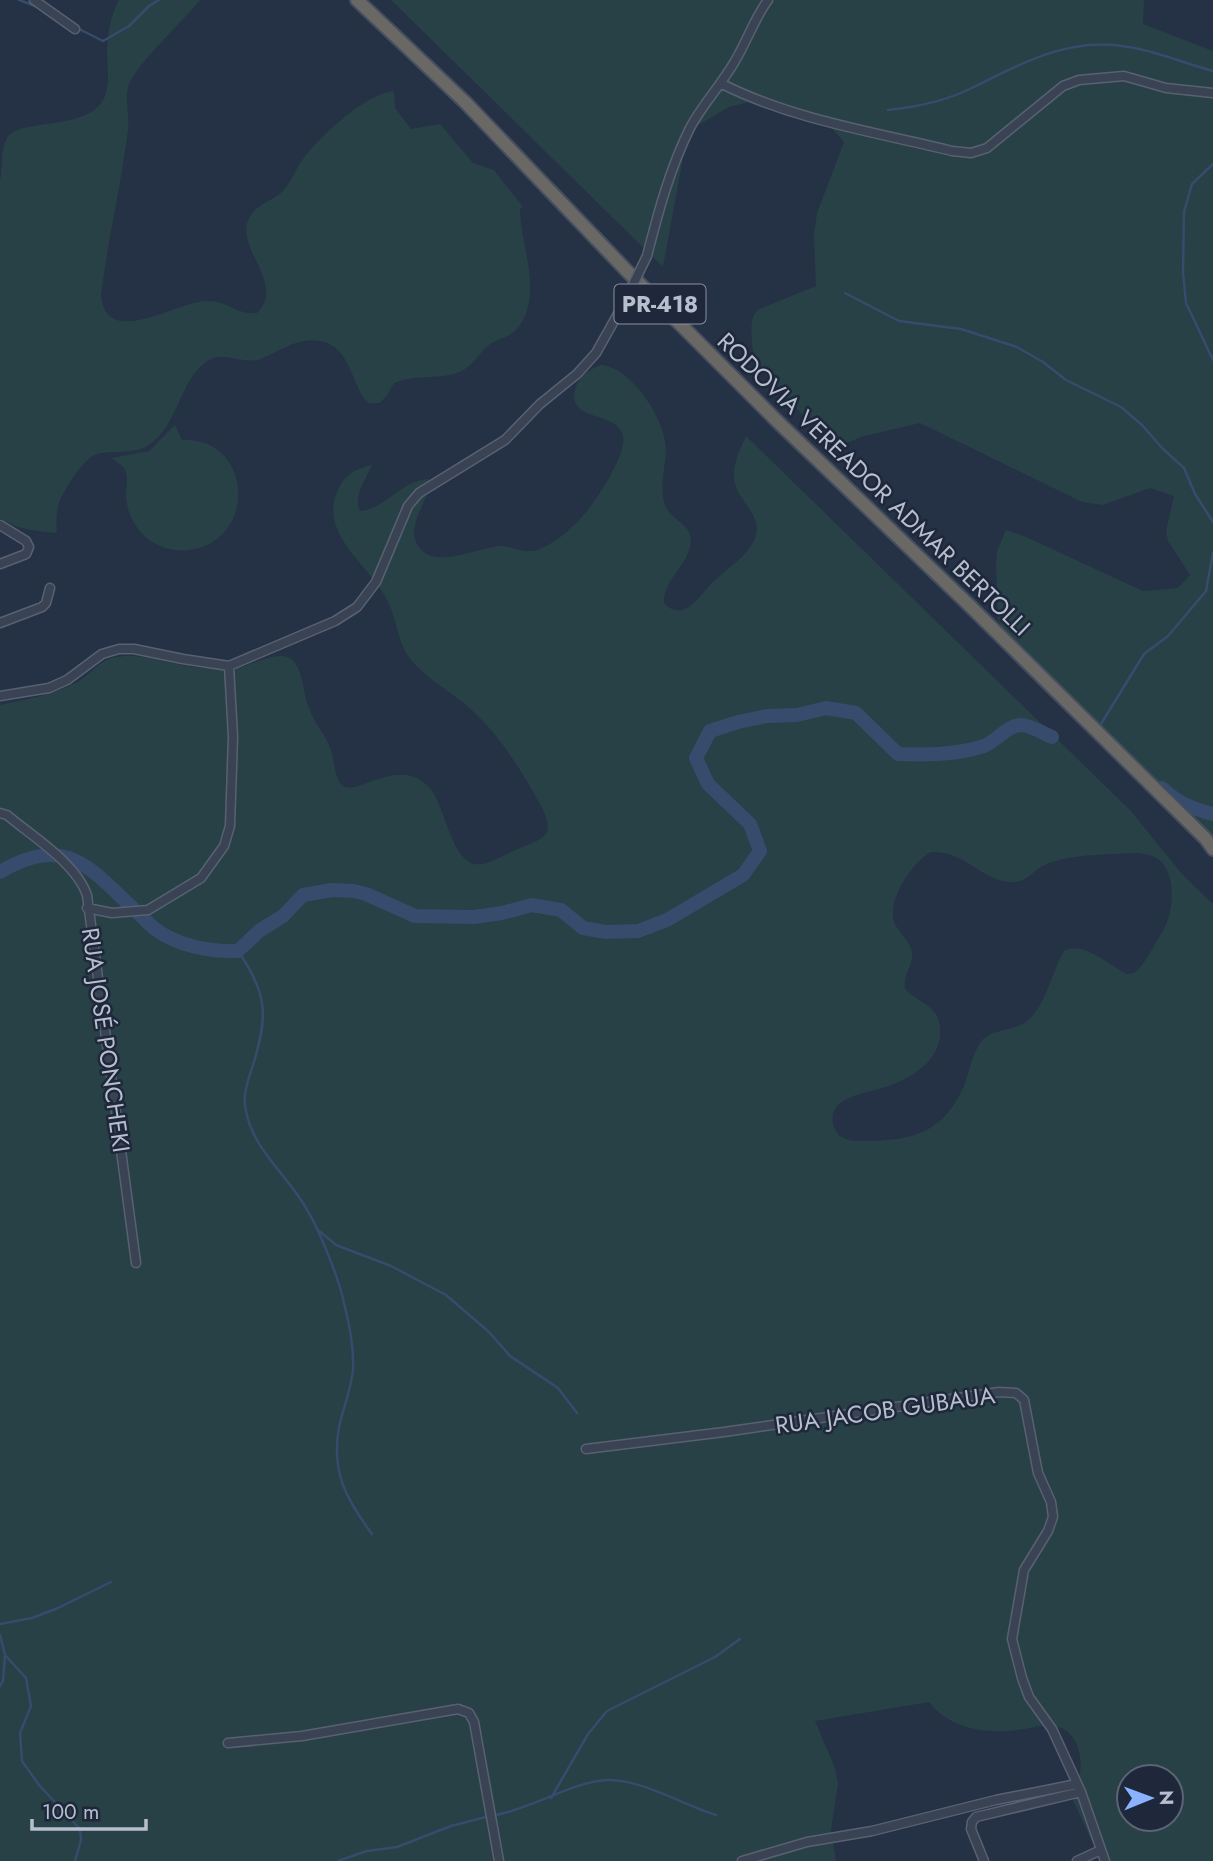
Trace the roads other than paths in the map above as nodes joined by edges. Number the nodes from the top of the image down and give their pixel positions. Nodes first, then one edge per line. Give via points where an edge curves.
1 (34, 0) edge
2 (358, 0) edge
3 (768, 0) edge
4 (75, 29) dead end
5 (722, 84) junction
6 (1213, 93) edge
7 (0, 525) edge
8 (0, 564) edge
9 (50, 589) dead end
10 (0, 623) edge
11 (229, 666) junction
12 (0, 696) edge
13 (0, 813) edge
14 (1213, 849) edge
15 (88, 908) junction
16 (136, 1263) dead end
17 (586, 1448) dead end
18 (228, 1743) dead end
19 (1079, 1788) junction
20 (1101, 1850) junction
21 (499, 1861) edge
22 (742, 1861) edge
23 (984, 1861) edge
24 (1077, 1861) edge
25 (1105, 1861) edge

1 - 4 street
2 - 14 highway, RODOVIA VEREADOR ADMAR BERTOLLI / PR-418
3 - 5 street
5 - 6 street via 813,118 971,153 987,148 1063,86 1079,80 1124,76 1166,88
5 - 11 street, bridge via 691,127 647,256 596,353 505,440 419,493 408,506 376,582 357,607 335,621
7 - 8 street via 29,547 26,554
9 - 10 street via 42,607
11 - 12 street via 119,649 102,654 68,680 49,688
11 - 15 street, RUA JOSÉ PONCHEKI via 233,737 230,826 224,846 201,878 148,910 112,913
13 - 15 street via 70,869 82,882
15 - 16 street, RUA JOSÉ PONCHEKI
17 - 19 street, RUA JACOB GUBAUA via 1016,1393 1024,1401 1038,1473 1053,1517 1024,1570 1012,1639 1029,1697 1052,1729
18 - 21 street via 302,1736 457,1709 468,1713 474,1722
19 - 20 street, RUA JACOB GUBAUA
19 - 22 street via 996,1800
19 - 23 street via 976,1817 971,1829
20 - 24 street
20 - 25 street, RUA JACOB GUBAUA

